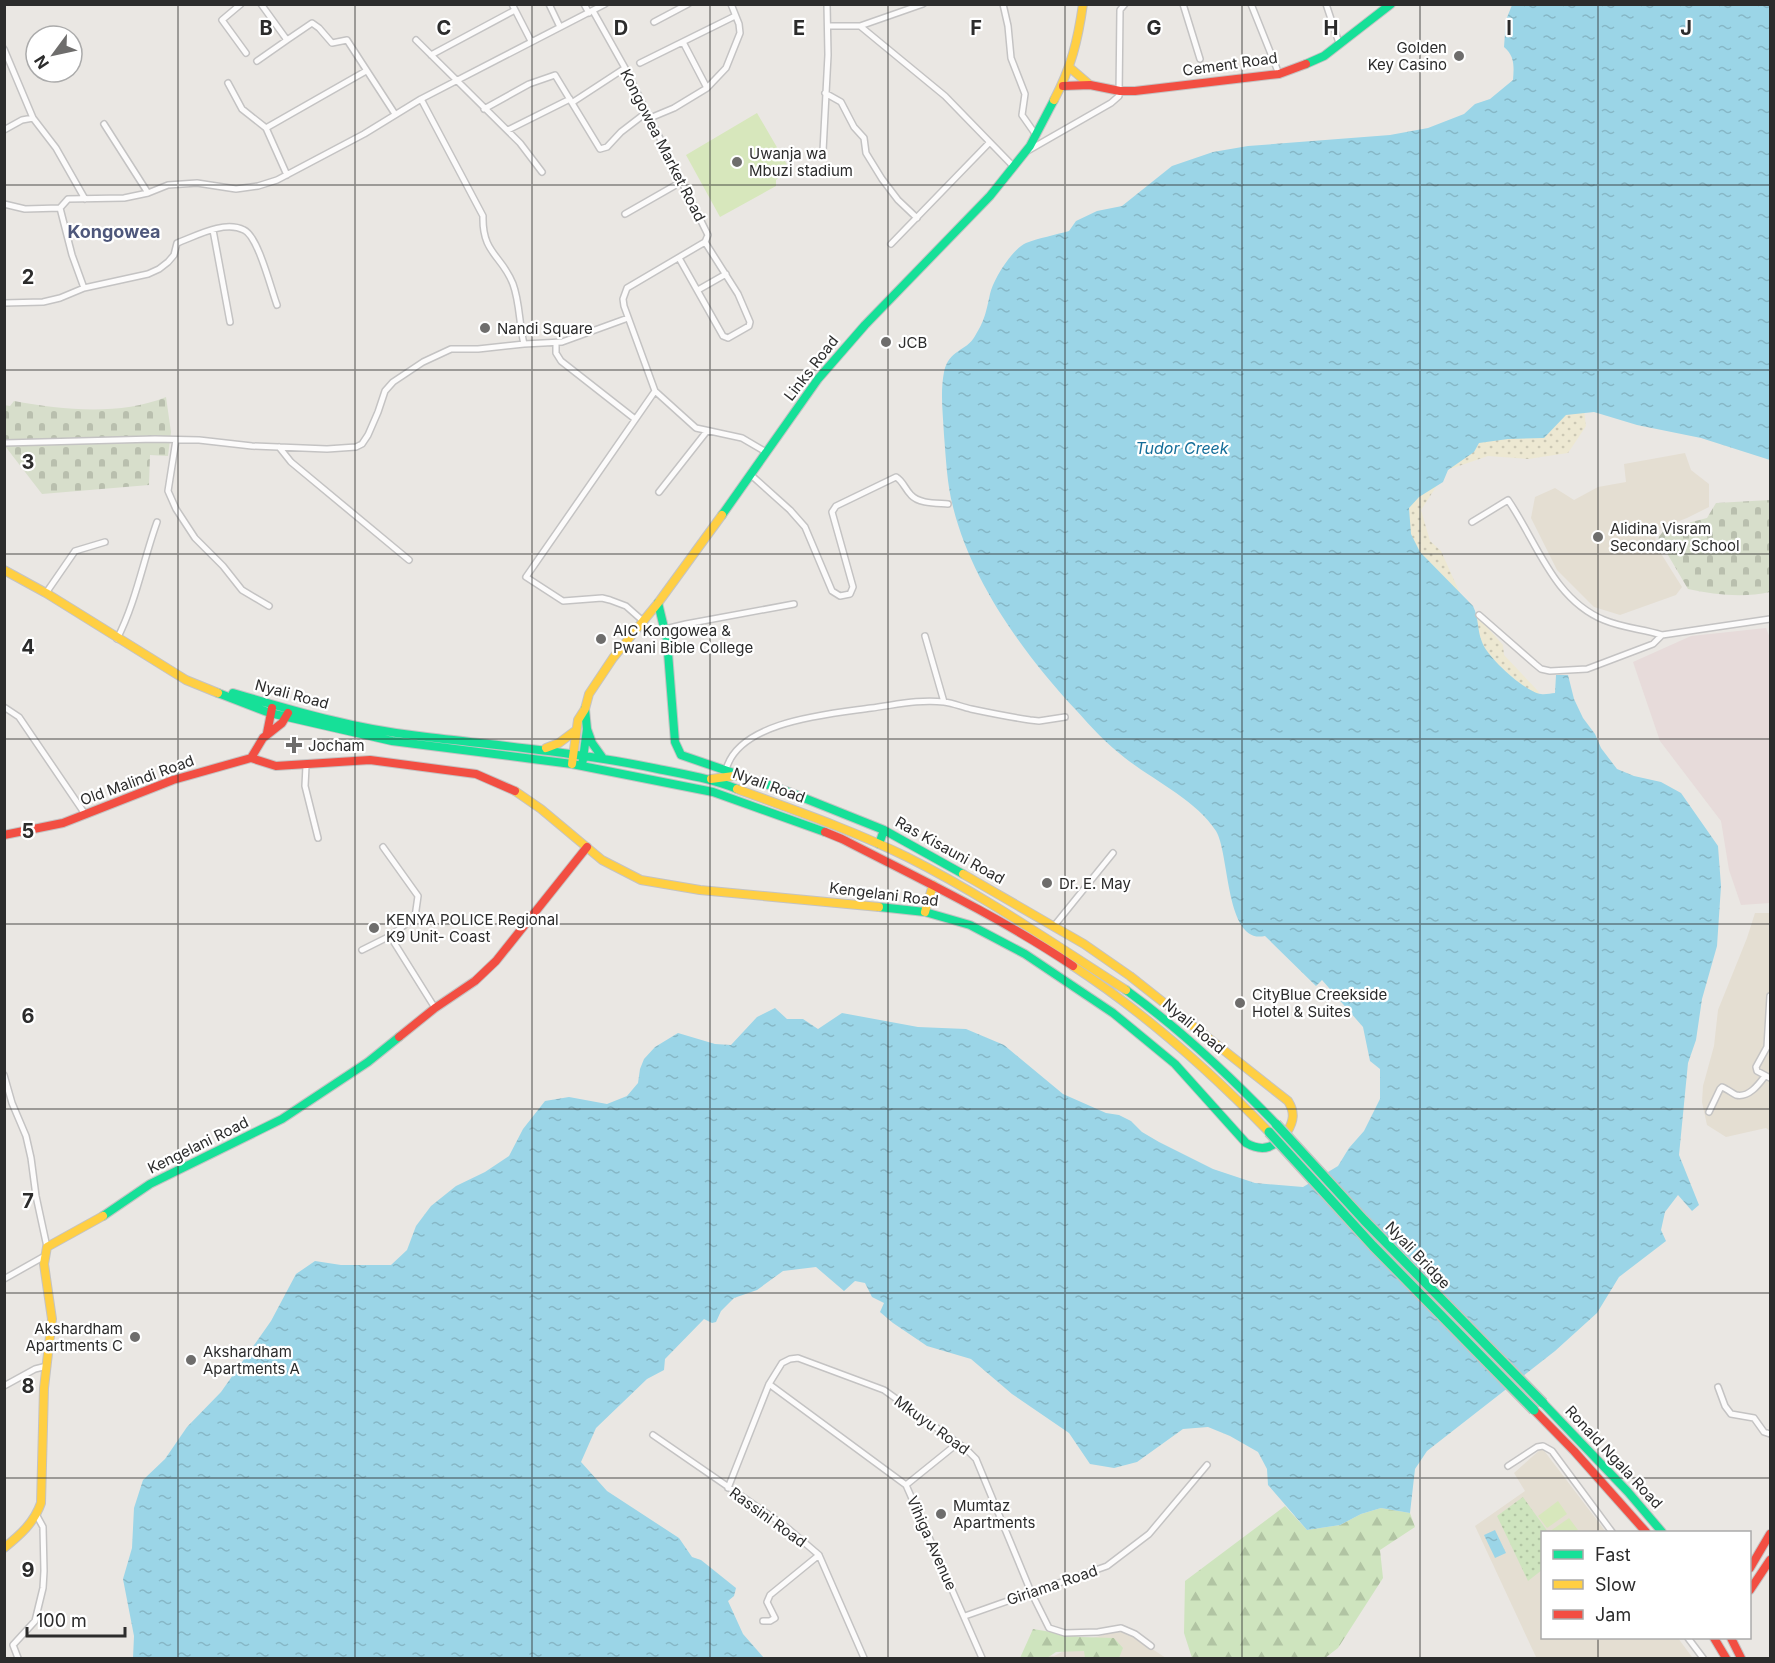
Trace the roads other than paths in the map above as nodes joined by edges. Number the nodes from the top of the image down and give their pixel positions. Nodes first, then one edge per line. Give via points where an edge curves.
1 (241, 4) edge
2 (261, 4) edge
3 (549, 4) edge
4 (584, 4) edge
5 (605, 4) edge
6 (688, 4) edge
7 (731, 4) edge
8 (827, 4) edge
9 (923, 4) edge
10 (1003, 4) edge
11 (1083, 4) edge
12 (1125, 4) edge
13 (1183, 4) edge
14 (1251, 4) edge
15 (1326, 4) edge
16 (1391, 4) edge
17 (514, 7) edge
18 (591, 12) junction
19 (735, 16) junction
20 (654, 22) dead end
21 (828, 26) junction
22 (860, 26) junction
23 (560, 27) junction
24 (287, 40) junction
25 (416, 40) dead end
26 (531, 41) junction
27 (683, 42) junction
28 (1339, 44) junction
29 (4, 49) edge
30 (246, 53) dead end
31 (431, 55) junction
32 (1200, 59) dead end
33 (257, 61) dead end
34 (1071, 62) junction
35 (640, 63) dead end
36 (625, 68) junction
37 (366, 71) junction
38 (1279, 74) junction
39 (456, 81) junction
40 (228, 83) dead end
41 (1063, 86) junction
42 (1090, 86) junction
43 (707, 88) junction
44 (1120, 91) junction
45 (825, 93) junction
46 (421, 99) junction
47 (572, 101) junction
48 (484, 109) junction
49 (395, 114) junction
50 (649, 115) junction
51 (33, 118) junction
52 (104, 124) dead end
53 (266, 128) junction
54 (4, 130) edge
55 (508, 130) junction
56 (1036, 135) junction
57 (989, 143) junction
58 (824, 151) dead end
59 (1025, 153) junction
60 (1014, 167) junction
61 (542, 172) dead end
62 (287, 175) junction
63 (681, 182) junction
64 (148, 193) junction
65 (85, 199) junction
66 (4, 204) edge
67 (60, 208) junction
68 (625, 214) dead end
69 (917, 218) junction
70 (213, 230) junction
71 (705, 242) junction
72 (891, 244) dead end
73 (679, 258) junction
74 (726, 274) junction
75 (84, 288) junction
76 (698, 290) junction
77 (4, 303) edge
78 (277, 305) dead end
79 (628, 318) junction
80 (230, 322) dead end
81 (556, 343) junction
82 (524, 344) junction
83 (655, 391) junction
84 (635, 418) junction
85 (707, 431) junction
86 (176, 440) junction
87 (4, 443) edge
88 (279, 447) junction
89 (766, 452) junction
90 (751, 475) junction
91 (658, 492) dead end
92 (948, 504) dead end
93 (157, 522) dead end
94 (1472, 522) dead end
95 (105, 542) dead end
96 (409, 560) dead end
97 (4, 570) edge
98 (46, 593) junction
99 (658, 603) junction
100 (794, 604) dead end
101 (269, 606) dead end
102 (650, 613) junction
103 (1479, 615) dead end
104 (1770, 619) edge
105 (643, 621) junction
106 (664, 626) junction
107 (1662, 635) junction
108 (925, 636) dead end
109 (117, 639) junction
110 (945, 702) junction
111 (4, 707) edge
112 (271, 709) junction
113 (585, 709) junction
114 (288, 714) junction
115 (1065, 717) dead end
116 (587, 729) junction
117 (575, 730) junction
118 (267, 733) junction
119 (544, 749) junction
120 (579, 753) junction
121 (602, 757) junction
122 (251, 758) junction
123 (577, 765) junction
124 (306, 766) junction
125 (726, 770) junction
126 (741, 775) junction
127 (706, 780) junction
128 (85, 814) junction
129 (884, 830) junction
130 (4, 835) edge
131 (318, 838) dead end
132 (879, 844) junction
133 (383, 847) dead end
134 (586, 848) junction
135 (1113, 853) dead end
136 (933, 885) junction
137 (925, 912) junction
138 (1054, 926) junction
139 (390, 936) junction
140 (362, 950) dead end
141 (1770, 996) edge
142 (435, 1008) junction
143 (4, 1074) edge
144 (1768, 1077) edge
145 (1288, 1101) joint
146 (1708, 1112) dead end
147 (1272, 1128) junction
148 (47, 1247) junction
149 (43, 1257) junction
150 (4, 1279) edge
151 (47, 1366) junction
152 (769, 1384) junction
153 (4, 1386) edge
154 (1718, 1387) dead end
155 (1543, 1403) joint
156 (1534, 1410) joint
157 (1770, 1434) edge
158 (653, 1435) dead end
159 (958, 1443) junction
160 (1208, 1465) dead end
161 (1508, 1466) dead end
162 (906, 1485) junction
163 (728, 1488) junction
164 (37, 1516) junction
165 (1611, 1531) edge
166 (1644, 1531) edge
167 (1660, 1531) edge
168 (1770, 1534) edge
169 (4, 1548) edge
170 (819, 1555) junction
171 (1770, 1560) edge
172 (1751, 1565) edge
173 (1751, 1587) edge
174 (1031, 1592) junction
175 (965, 1616) junction
176 (763, 1621) dead end
177 (1689, 1639) edge
178 (1715, 1639) edge
179 (1732, 1639) edge
180 (1151, 1646) dead end
181 (18, 1659) edge
182 (864, 1659) edge
183 (982, 1659) edge
184 (1703, 1659) edge
185 (1726, 1659) edge
186 (1742, 1659) edge

1 - 30 street via 222,20
2 - 24 street
3 - 23 street
4 - 18 street, Kongowea Market Road
5 - 18 street
6 - 20 street
7 - 19 street
8 - 21 street
9 - 22 street
10 - 56 street via 1011,58 1025,94 1022,115
11 - 34 main road
12 - 44 street via 1120,10
13 - 32 street
14 - 38 street
15 - 28 street
16 - 28 main road, Cement Road
17 - 26 street
17 - 31 street
18 - 23 street
18 - 36 street, Kongowea Market Road
19 - 27 street
19 - 43 street via 740,29 735,48 722,75
21 - 22 street
21 - 45 street
22 - 57 street via 945,96
23 - 26 street
24 - 33 street
24 - 37 street via 315,24 332,43 347,40
25 - 31 street
26 - 39 street
27 - 35 street
27 - 43 street
28 - 38 main road, Cement Road via 1314,61
29 - 51 street
31 - 39 street
34 - 41 main road, Links Road
34 - 42 main road
36 - 47 street
36 - 50 street, Kongowea Market Road
37 - 49 street
37 - 53 street
38 - 44 main road, Cement Road
39 - 46 street
39 - 48 street
40 - 53 street via 242,109
41 - 42 main road, Cement Road
41 - 56 main road, Links Road
42 - 44 main road, Cement Road
43 - 50 street via 674,108
44 - 59 street via 1111,103
45 - 58 street
45 - 69 street via 841,102 854,128 864,138 866,153 882,179
46 - 49 street
46 - 82 street via 483,216 489,250 512,282
47 - 48 street via 553,75
47 - 50 street via 600,149
47 - 55 street
48 - 55 street
49 - 62 street
50 - 63 street, Kongowea Market Road
51 - 54 street
51 - 65 street via 56,148
52 - 64 street
53 - 62 street
55 - 61 street
56 - 59 main road, Links Road
57 - 60 street
57 - 69 street
59 - 60 main road, Links Road
60 - 89 main road, Links Road via 850,342
62 - 64 street via 236,189 197,183 168,185
63 - 68 street
63 - 71 street, Kongowea Market Road via 707,231
64 - 65 street
65 - 67 street via 68,199
66 - 67 street via 25,209
67 - 75 street
69 - 72 street
70 - 75 street via 177,243 174,255 159,269
70 - 78 street via 235,228 250,235
70 - 80 street
71 - 73 street, Kongowea Market Road
71 - 74 street
73 - 76 street
73 - 79 street, Kongowea Market Road via 627,288 623,299
74 - 76 street
74 - 76 street via 750,322 730,337 723,336
75 - 77 street via 43,302
79 - 81 street
79 - 83 street, Kongowea Market Road
81 - 82 street
81 - 84 street via 561,361
82 - 88 street via 451,349 423,362 385,391 368,435 356,447
83 - 84 street
83 - 85 street, Kongowea Market Road via 696,428
84 - 105 street via 526,577 563,601 610,600 626,606
85 - 89 street, Kongowea Market Road via 732,434
85 - 91 street
86 - 87 street
86 - 88 street
86 - 101 street via 168,491 176,509 195,538 242,590
88 - 96 street via 291,462
89 - 90 main road, Links Road
90 - 92 street via 805,527 832,591 840,596 850,594 853,587 832,512 836,506 896,477 916,499
90 - 99 main road, Links Road
93 - 109 street via 139,585
94 - 107 street via 1508,500 1568,596 1603,620
95 - 98 street via 75,551
97 - 98 main road, Nyali Road
98 - 109 main road, Nyali Road
99 - 102 main road, Links Road
99 - 106 main road, Ras Kisauni Road
100 - 106 street
102 - 105 main road, Links Road
102 - 106 main road
103 - 107 street via 1541,669 1550,671 1587,669 1653,644
104 - 107 street
105 - 113 main road, Links Road via 589,694
106 - 125 main road, Ras Kisauni Road via 677,749 684,758
108 - 110 street
109 - 112 main road, Nyali Road via 169,668
110 - 115 street via 1030,720
110 - 125 street via 919,701 796,720 738,748 729,758
111 - 128 street via 19,717
112 - 114 main road, Nyali Road
112 - 118 main road
113 - 116 main road, Links Road
113 - 117 main road, Links Road
114 - 118 main road via 277,729
114 - 119 main road, Nyali Road via 417,736
114 - 123 main road, Nyali Road via 392,741
116 - 120 main road, Links Road
116 - 121 main road
117 - 119 main road
117 - 120 main road, Links Road
118 - 122 main road
119 - 120 main road, Nyali Road
120 - 121 main road, Nyali Road
120 - 123 main road, Links Road
121 - 127 main road, Nyali Road
122 - 124 main road, Kengelani Road via 276,766
122 - 128 main road, Old Malindi Road via 172,780
123 - 136 main road, Nyali Road via 713,792 756,806 842,839
124 - 131 street via 305,786
124 - 134 main road, Kengelani Road via 370,760 476,774 517,792
125 - 126 main road, Ras Kisauni Road
126 - 127 main road
126 - 129 main road, Ras Kisauni Road
127 - 132 main road, Nyali Road via 753,794
128 - 130 main road, Old Malindi Road via 63,823
129 - 132 main road
129 - 138 main road, Ras Kisauni Road
132 - 147 main road, Nyali Road via 1026,926 1128,992 1245,1092
133 - 139 street via 418,896 415,917
134 - 137 main road, Kengelani Road via 618,869 662,885
134 - 142 main road, Kengelani Road via 496,961 475,981
135 - 138 street
136 - 137 main road
136 - 147 main road, Nyali Road via 1033,939 1129,1005
137 - 145 main road, Kengelani Road via 970,925 1010,944 1113,1013 1175,1064 1251,1146 1263,1149 1276,1144 1294,1121
138 - 145 main road, Ras Kisauni Road via 1130,976
139 - 140 street
139 - 142 street
141 - 144 street via 1767,1047 1756,1068
142 - 148 main road, Kengelani Road via 368,1062 282,1119 150,1184
143 - 148 street via 26,1136
144 - 146 street via 1743,1095 1720,1089
147 - 155 main road, Nyali Bridge, bridge
147 - 156 main road, Nyali Bridge, bridge via 1373,1246
148 - 149 main road
149 - 150 street
149 - 151 main road via 52,1309
151 - 153 street
151 - 164 main road via 43,1490
152 - 159 street, Mkuyu Road via 783,1362 798,1358 884,1390
152 - 162 street, Vihiga Avenue
152 - 163 street
154 - 157 street via 1731,1414 1754,1418
155 - 167 main road, Ronald Ngala Road
156 - 166 main road, Ronald Ngala Road
158 - 163 street, Rassini Road
159 - 162 street
159 - 174 street, Mkuyu Road via 976,1459
160 - 174 street, Giriama Road via 1149,1534 1107,1566
161 - 165 street via 1538,1447 1552,1451
162 - 175 street, Vihiga Avenue
163 - 170 street, Rassini Road via 785,1526
164 - 169 main road
164 - 181 street via 43,1527 43,1588 35,1621 13,1645
168 - 172 main road
170 - 176 street via 770,1595 767,1602 775,1618
170 - 182 street, Rassini Road
171 - 173 main road
174 - 175 street, Giriama Road
174 - 180 street, Mkuyu Road via 1049,1628 1065,1633 1121,1628
175 - 183 street, Vihiga Avenue
177 - 184 street
178 - 185 main road
179 - 186 main road

